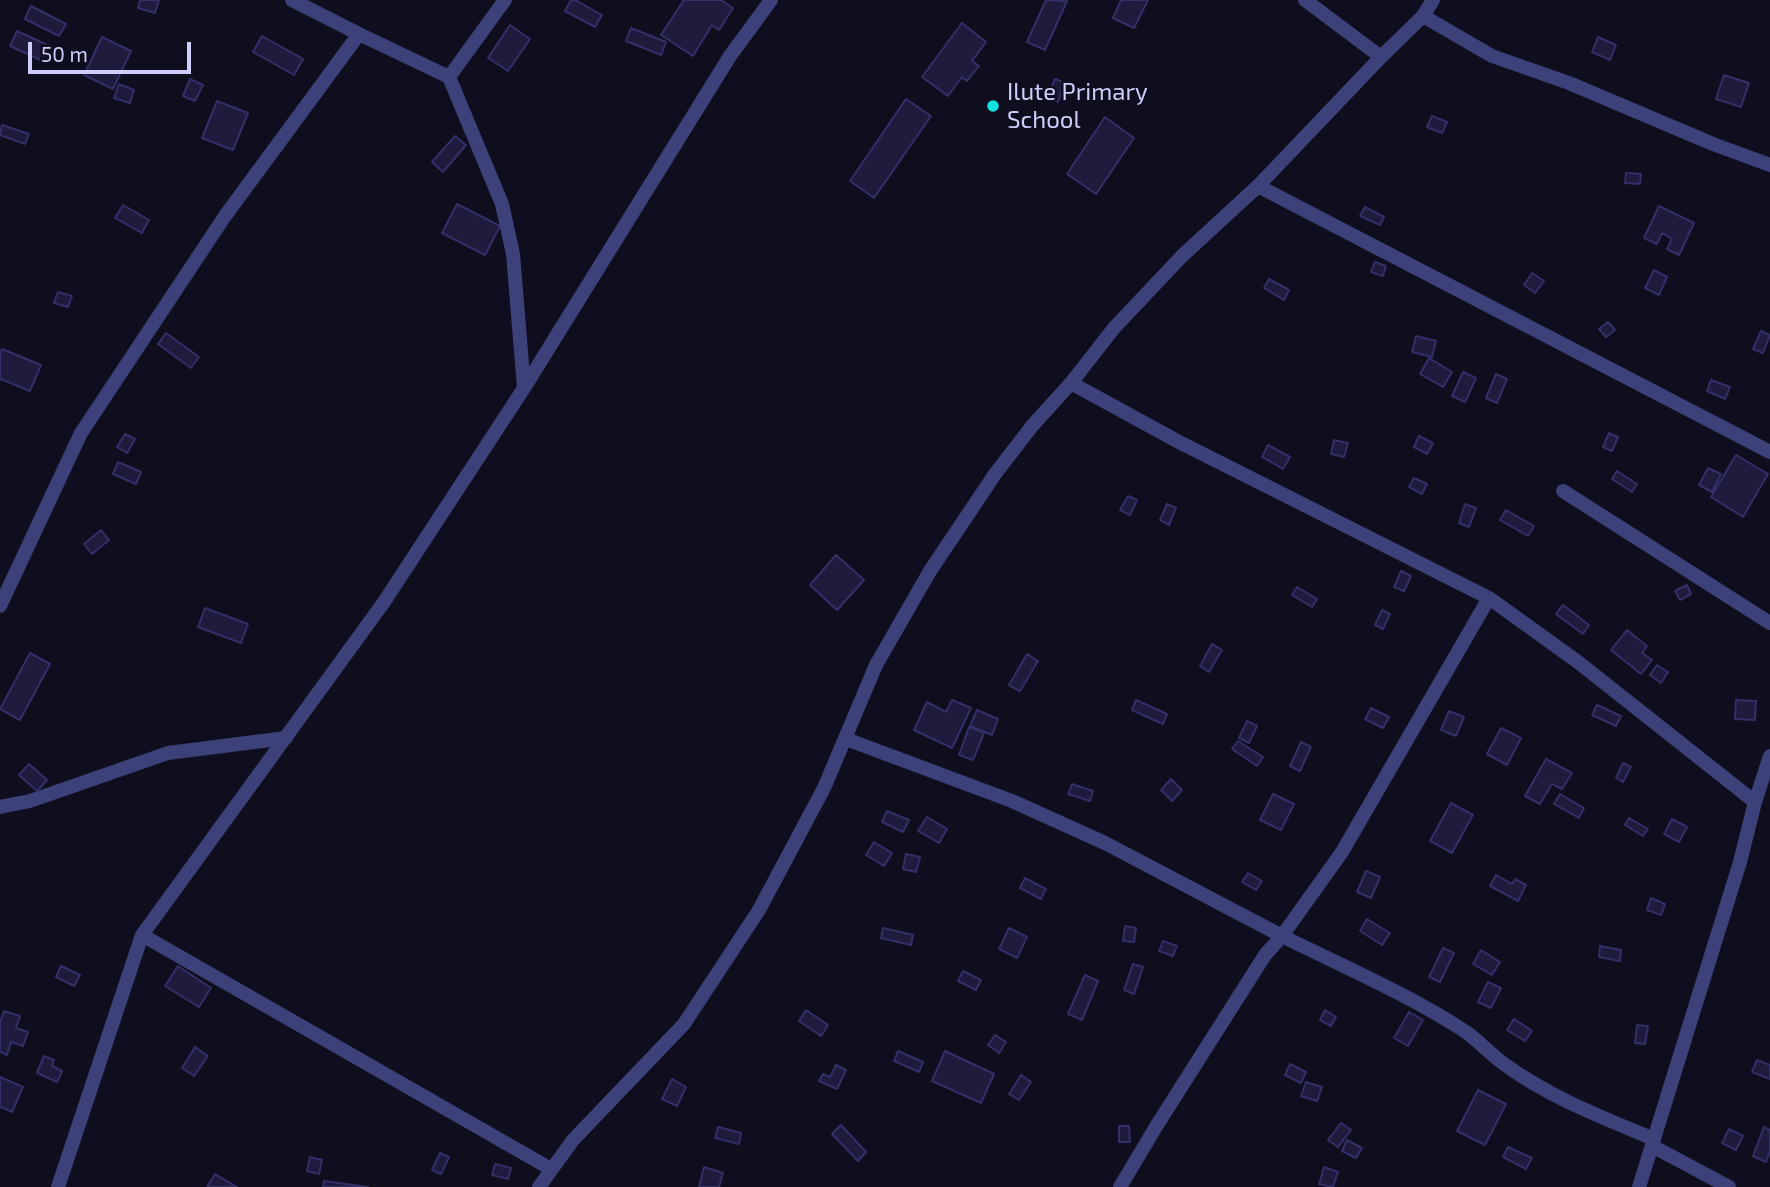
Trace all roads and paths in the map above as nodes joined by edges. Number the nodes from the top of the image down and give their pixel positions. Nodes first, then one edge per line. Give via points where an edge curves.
1 (292, 0) edge
2 (505, 0) edge
3 (771, 0) edge
4 (1305, 0) edge
5 (1433, 0) edge
6 (1423, 16) junction
7 (359, 34) junction
8 (1381, 57) junction
9 (449, 77) junction
10 (1770, 165) edge
11 (1258, 186) junction
12 (1071, 383) junction
13 (524, 388) junction
14 (1770, 452) edge
15 (1563, 491) dead end
16 (1489, 598) junction
17 (0, 606) edge
18 (1770, 623) edge
19 (286, 738) junction
20 (846, 739) junction
21 (1770, 756) edge
22 (1767, 779) edge
23 (1755, 802) junction
24 (0, 807) edge
25 (142, 935) junction
26 (1282, 936) junction
27 (1653, 1142) junction
28 (551, 1169) junction
29 (58, 1187) edge
30 (539, 1187) edge
31 (1120, 1187) edge
32 (1640, 1187) edge
33 (1729, 1187) edge

1 - 7 street
2 - 9 street
3 - 13 street via 730,57
4 - 8 street
5 - 6 street
6 - 8 street
6 - 10 street via 1492,56
7 - 9 street
7 - 17 street via 225,216 81,433
8 - 11 street
9 - 13 street via 502,204 513,254
11 - 12 street via 1182,256 1114,328
11 - 14 street
12 - 16 street via 1191,449
12 - 20 street via 995,474 930,571 876,665
13 - 19 street via 384,602
15 - 18 street
16 - 23 street
16 - 26 street via 1342,852
19 - 24 street via 168,753
19 - 25 street
20 - 26 street via 1012,801 1105,843
20 - 28 street via 759,910 684,1024
21 - 22 street
22 - 23 street
23 - 27 street
25 - 28 street
25 - 29 street
26 - 27 street via 1466,1033 1505,1066 1587,1112
26 - 31 street via 1265,955
27 - 32 street
27 - 33 street
28 - 30 street

